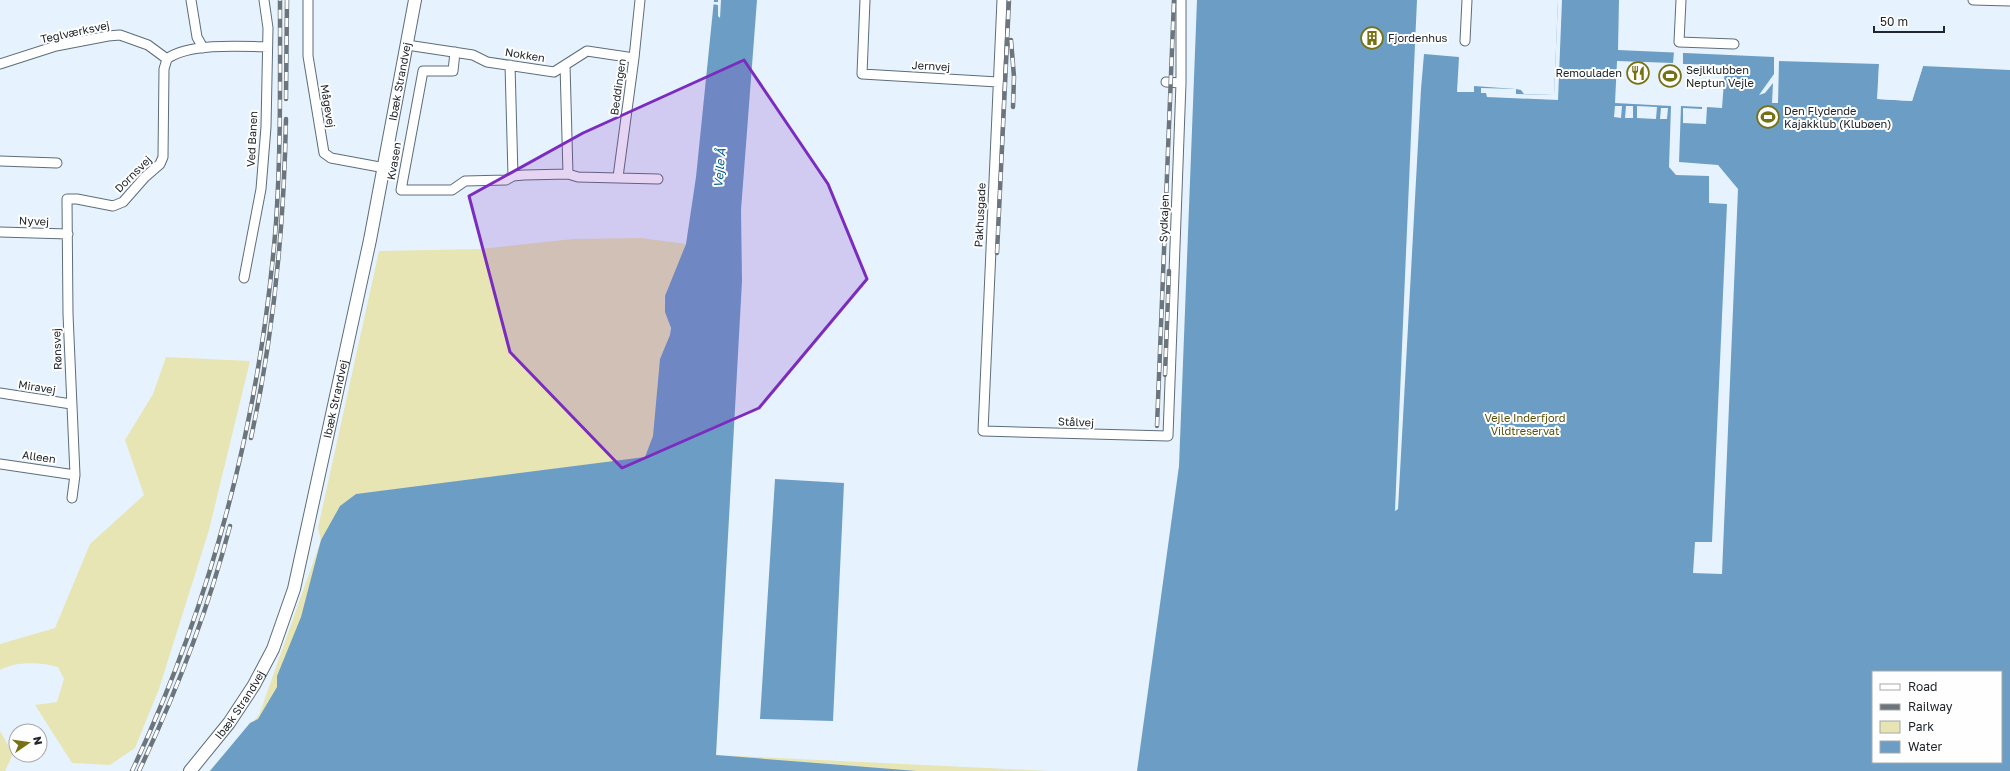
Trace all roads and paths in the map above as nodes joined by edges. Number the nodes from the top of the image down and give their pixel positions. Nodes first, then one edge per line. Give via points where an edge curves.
1 (191, 0) edge
2 (264, 0) edge
3 (308, 0) edge
4 (415, 0) edge
5 (640, 0) edge
6 (865, 0) edge
7 (1002, 0) edge
8 (1181, 0) edge
9 (1467, 0) edge
10 (1681, 0) edge
11 (1972, 0) edge
12 (2010, 1) edge
13 (1465, 41) dead end
14 (1734, 44) dead end
15 (407, 45) junction
16 (267, 47) junction
17 (203, 48) junction
18 (455, 52) junction
19 (634, 58) junction
20 (167, 59) junction
21 (0, 64) edge
22 (510, 65) junction
23 (565, 65) junction
24 (998, 82) junction
25 (1166, 82) dead end
26 (1181, 83) junction
27 (0, 161) edge
28 (57, 163) dead end
29 (385, 168) junction
30 (568, 174) junction
31 (513, 176) junction
32 (618, 177) junction
33 (658, 179) dead end
34 (67, 199) joint
35 (0, 232) edge
36 (68, 234) junction
37 (244, 278) dead end
38 (0, 393) edge
39 (71, 404) junction
40 (983, 431) joint
41 (1168, 436) joint
42 (0, 464) edge
43 (75, 475) junction
44 (72, 498) dead end
45 (190, 771) edge

1 - 17 street via 197,37
2 - 16 street, Ved Banen via 268,28
3 - 29 street, Mågevej via 308,56 324,153 331,158
4 - 15 street, Ibæk Strandvej
5 - 19 street, Beddingen
6 - 24 street, Jernvej via 862,74
7 - 24 street, Pakhusgade
8 - 26 street, Sydkajen
9 - 13 street
10 - 14 street via 1679,42
11 - 12 street
15 - 18 street, Nokken
15 - 29 street, Ibæk Strandvej
16 - 17 street
16 - 37 street, Ved Banen via 266,127 261,189
17 - 20 street
18 - 22 street, Nokken via 473,55 487,62
18 - 31 street, Kvasen via 453,71 422,71 401,190 452,190 465,181 506,180
19 - 23 street, Nokken via 587,51
19 - 32 street, Beddingen
20 - 21 street, Teglværksvej via 148,45 120,36 108,36 56,46
20 - 34 street, Dornsvej via 164,69 163,157 160,164 118,205 77,198
22 - 23 street, Nokken via 554,72
22 - 31 street
23 - 30 street
24 - 40 street, Pakhusgade
25 - 26 street
26 - 41 street, Sydkajen
27 - 28 street
29 - 45 street, Ibæk Strandvej via 328,442 294,590 273,649 254,685 229,723
30 - 31 street, Kvasen
30 - 32 street, Kvasen via 578,177
32 - 33 street, Kvasen
34 - 36 street, Rønsvej
35 - 36 street, Nyvej
36 - 39 street, Rønsvej
38 - 39 street, Miravej
39 - 43 street, Rønsvej
40 - 41 street, Stålvej
42 - 43 street, Alleen
43 - 44 street, Rønsvej

